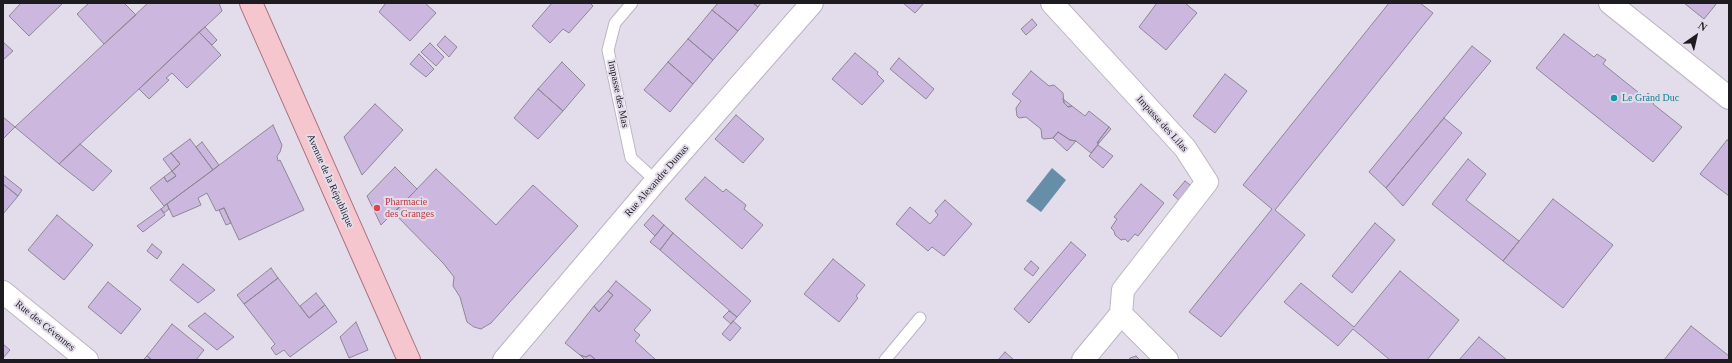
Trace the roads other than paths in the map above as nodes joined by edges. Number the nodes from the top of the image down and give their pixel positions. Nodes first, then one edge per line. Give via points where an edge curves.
1 (252, 3) edge
2 (632, 3) edge
3 (812, 3) edge
4 (1052, 3) edge
5 (1610, 3) edge
6 (1729, 98) edge
7 (656, 181) junction
8 (3, 292) edge
9 (1121, 314) junction
10 (920, 318) dead end
11 (87, 360) edge
12 (409, 360) edge
13 (504, 360) edge
14 (885, 360) edge
15 (1083, 360) edge
16 (1167, 360) edge

1 - 12 main road, Avenue de la République
2 - 7 lane, Impasse des Mas via 615,23 608,50 632,158
3 - 7 street, Rue Alexandre Dumas
4 - 9 street, Impasse des Lilas via 1184,148 1207,182 1123,290
5 - 6 street
7 - 13 street, Rue Alexandre Dumas
8 - 11 street, Rue des Cévennes
9 - 15 street
9 - 16 street
10 - 14 lane

